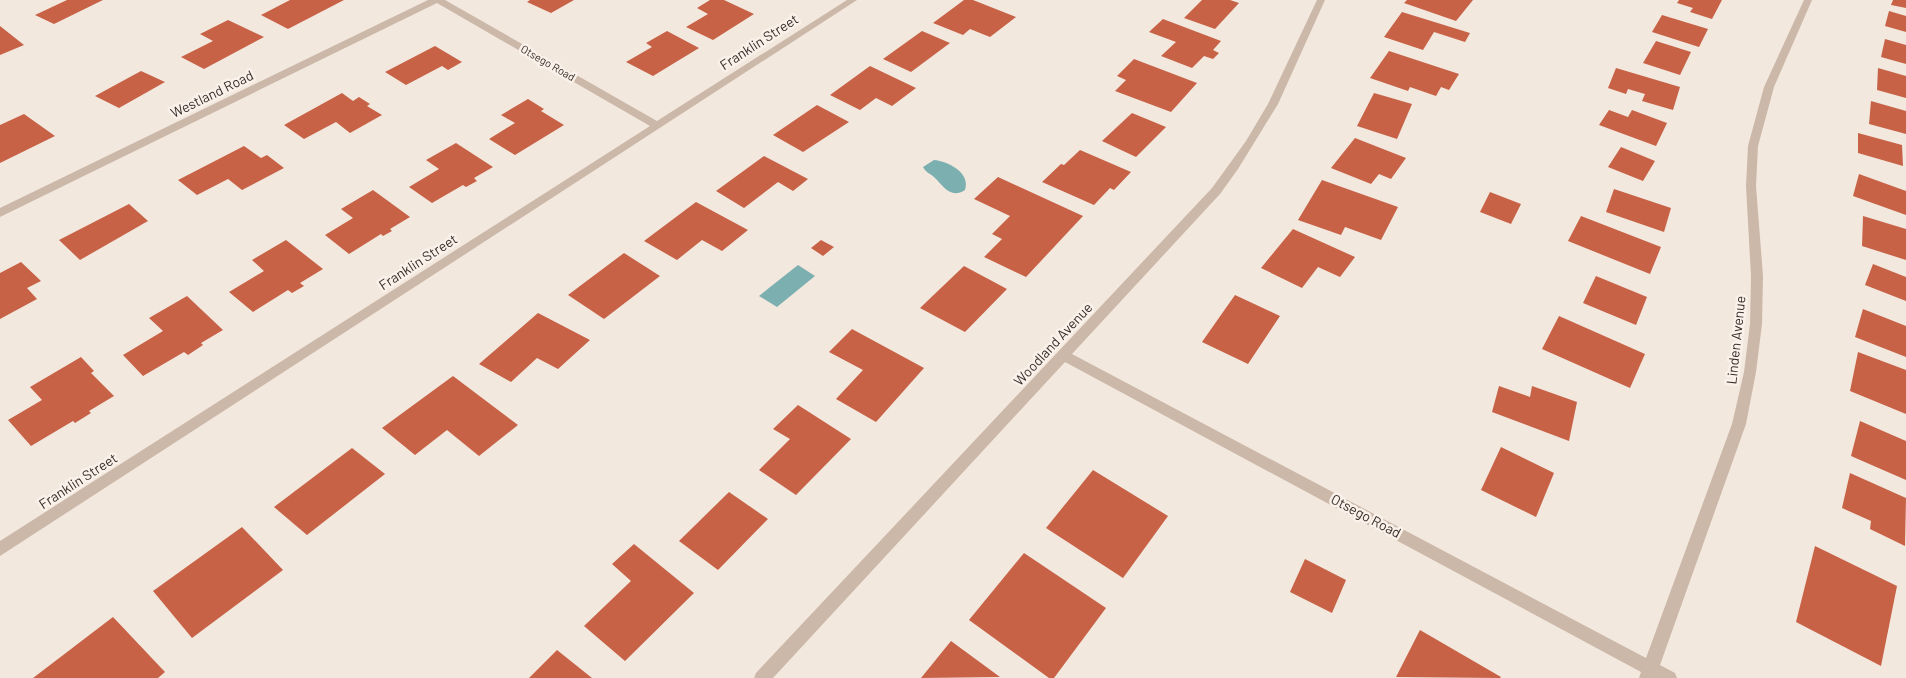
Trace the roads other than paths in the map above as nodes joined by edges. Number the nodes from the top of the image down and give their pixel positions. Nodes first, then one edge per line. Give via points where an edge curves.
1 (437, 0) edge
2 (853, 0) edge
3 (1321, 0) edge
4 (1808, 0) edge
5 (657, 126) junction
6 (0, 213) edge
7 (1063, 355) junction
8 (0, 549) edge
9 (1648, 673) edge
10 (762, 678) edge
11 (1669, 678) edge

1 - 5 street, Otsego Road
1 - 6 street, Westland Road
2 - 5 street, Franklin Street
3 - 7 street, Woodland Avenue via 1310,18 1280,91 1242,157 1216,191
4 - 9 street, Linden Avenue via 1769,87 1753,146 1751,186 1757,276 1756,324 1739,424
5 - 8 street, Franklin Street
7 - 9 street, Otsego Road
7 - 10 street, Woodland Avenue
9 - 11 street, Otsego Road

